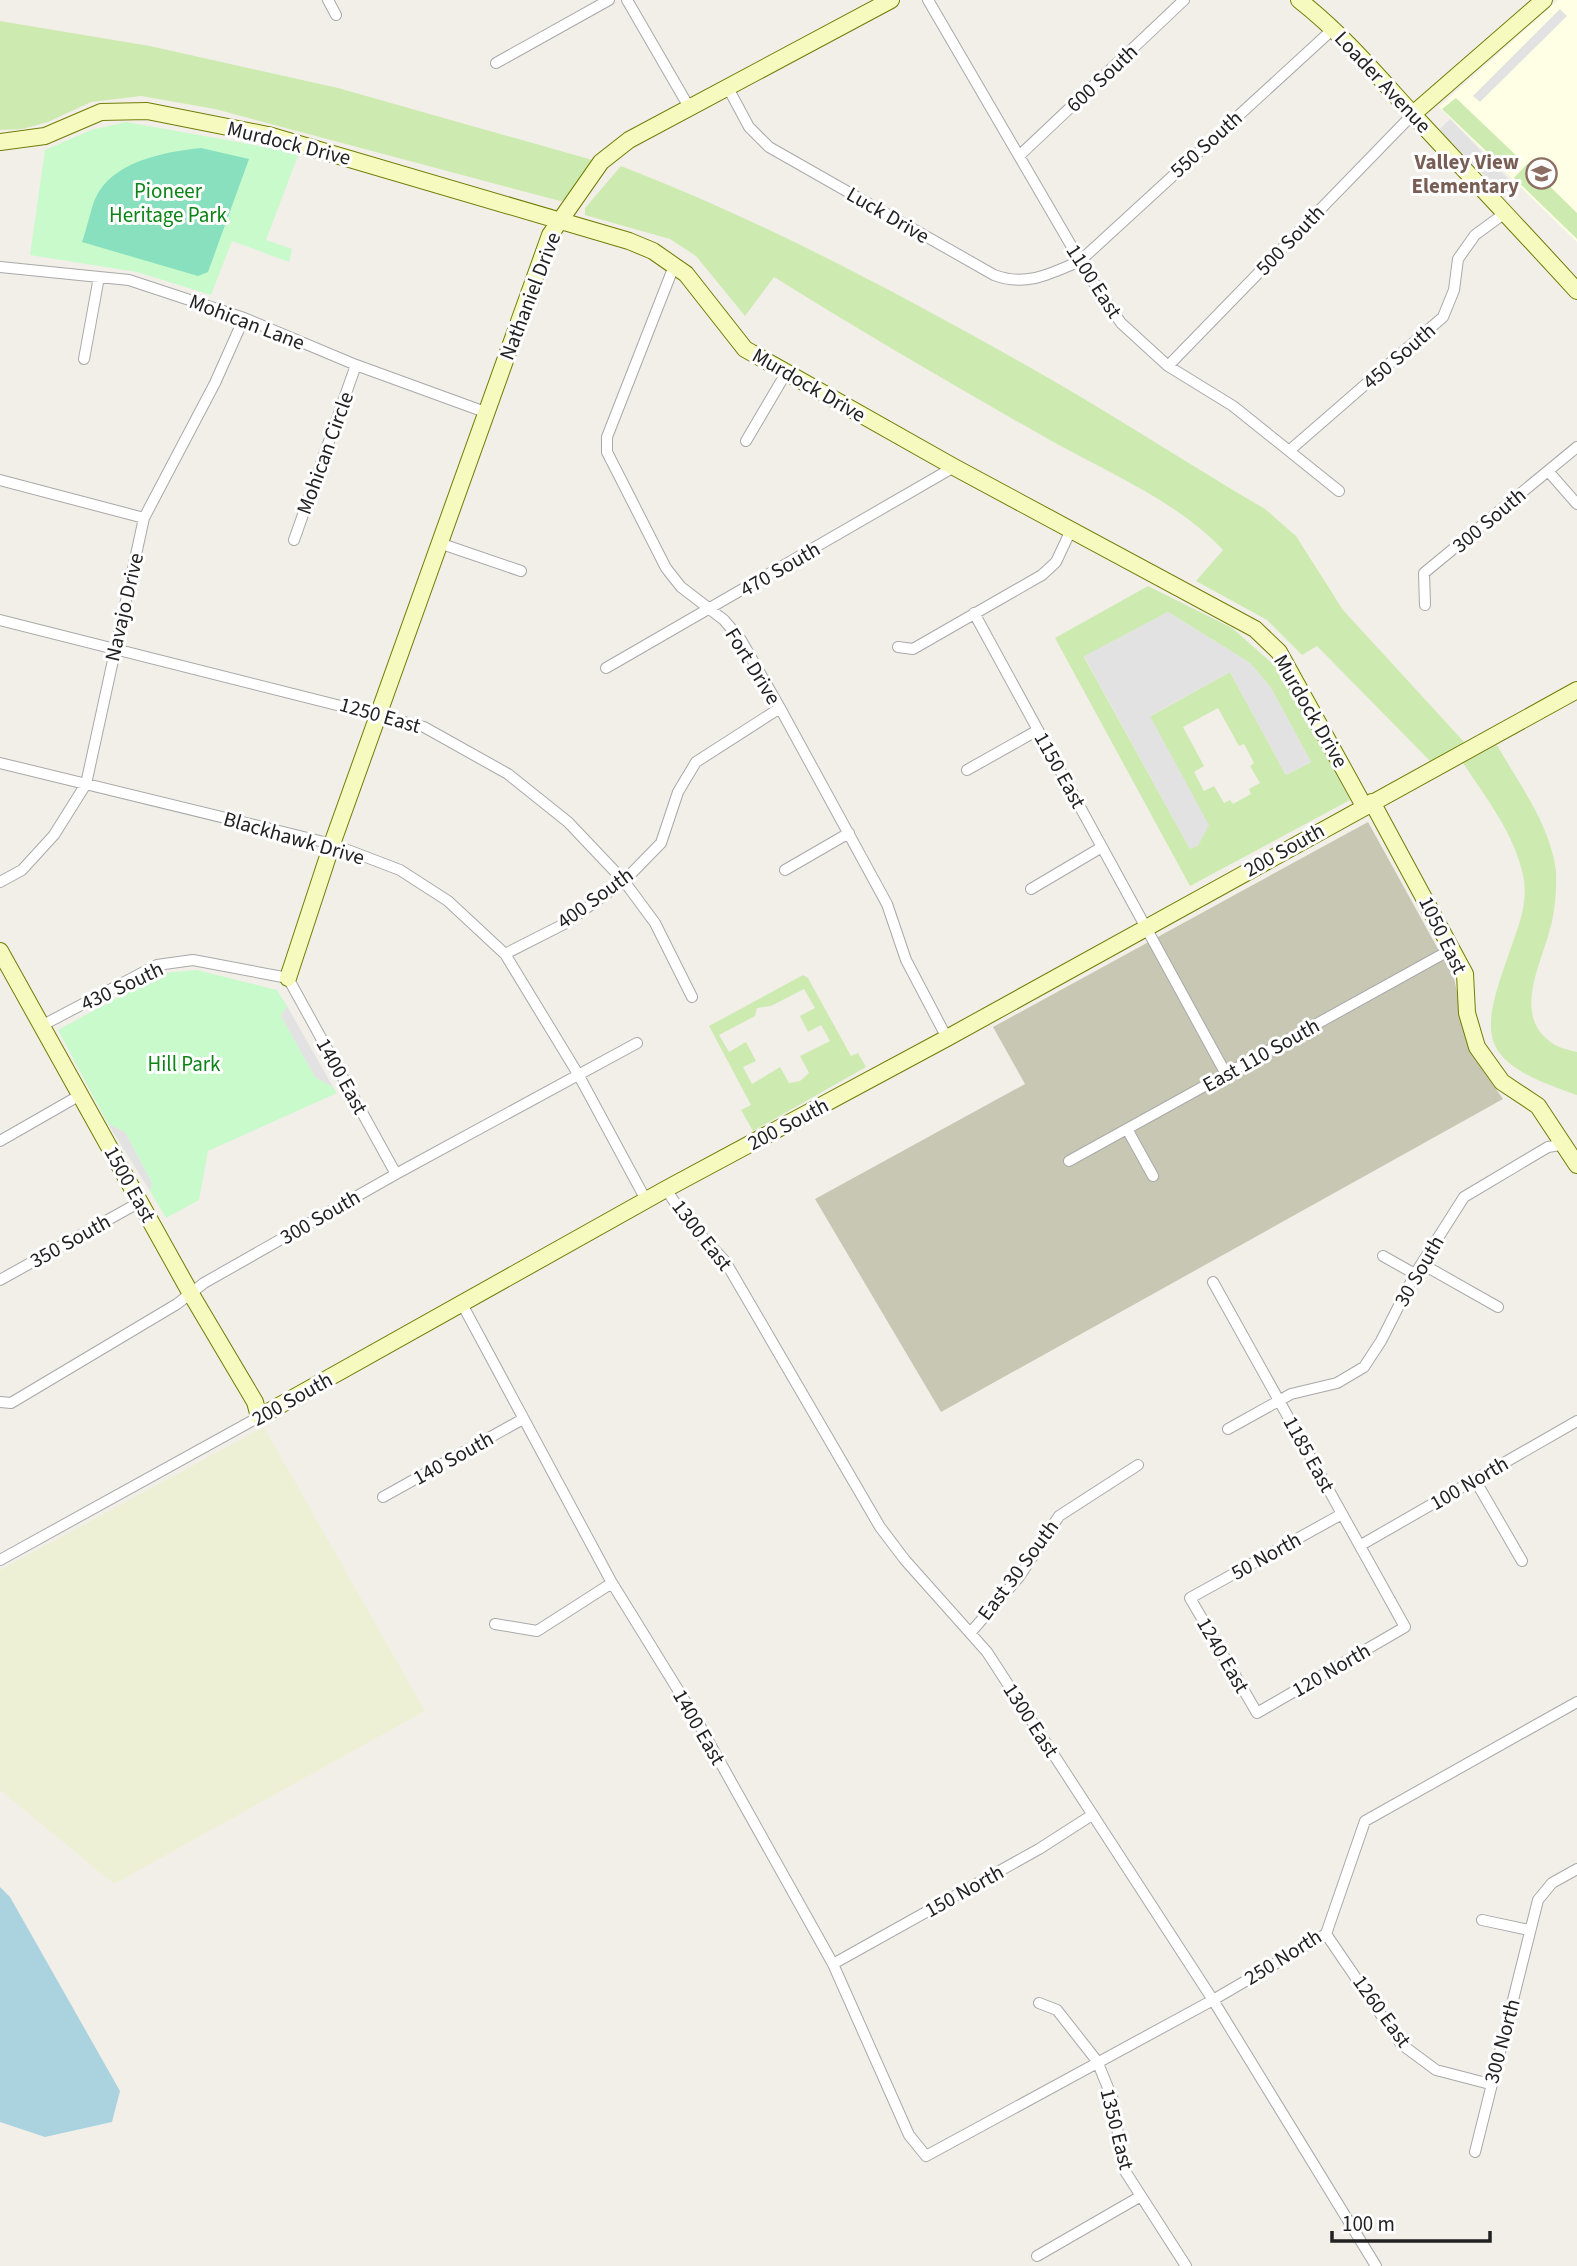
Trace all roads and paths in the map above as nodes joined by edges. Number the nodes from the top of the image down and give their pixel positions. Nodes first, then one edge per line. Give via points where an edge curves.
1 (328, 0) edge
2 (609, 0) edge
3 (627, 0) edge
4 (891, 0) edge
5 (928, 0) edge
6 (1184, 0) edge
7 (1299, 0) edge
8 (1544, 0) edge
9 (336, 15) dead end
10 (1333, 29) junction
11 (496, 62) dead end
12 (727, 86) junction
13 (689, 107) junction
14 (1413, 114) junction
15 (0, 142) edge
16 (1019, 156) junction
17 (1505, 213) junction
18 (561, 219) junction
19 (1080, 261) junction
20 (674, 266) junction
21 (0, 267) edge
22 (99, 277) junction
23 (1577, 291) edge
24 (244, 318) junction
25 (84, 359) dead end
26 (356, 365) junction
27 (1168, 366) junction
28 (786, 373) junction
29 (485, 412) junction
30 (746, 441) dead end
31 (1577, 447) edge
32 (1290, 450) junction
33 (954, 467) junction
34 (1548, 471) junction
35 (0, 480) edge
36 (1339, 491) dead end
37 (1577, 503) edge
38 (144, 519) junction
39 (1071, 530) junction
40 (294, 540) dead end
41 (442, 544) junction
42 (521, 572) dead end
43 (1425, 605) dead end
44 (711, 610) junction
45 (974, 614) junction
46 (0, 620) edge
47 (114, 647) junction
48 (898, 647) dead end
49 (606, 668) dead end
50 (1577, 690) edge
51 (780, 708) junction
52 (381, 713) junction
53 (1038, 730) junction
54 (0, 764) edge
55 (967, 770) dead end
56 (86, 785) junction
57 (1368, 804) junction
58 (849, 833) junction
59 (332, 844) junction
60 (1102, 847) junction
61 (785, 870) dead end
62 (624, 881) junction
63 (0, 882) edge
64 (1031, 889) dead end
65 (1145, 927) junction
66 (1452, 949) junction
67 (0, 951) edge
68 (505, 954) junction
69 (288, 978) junction
70 (692, 997) dead end
71 (43, 1026) junction
72 (947, 1038) junction
73 (637, 1042) dead end
74 (578, 1074) junction
75 (1226, 1074) junction
76 (82, 1094) junction
77 (1127, 1129) junction
78 (0, 1141) edge
79 (1566, 1144) junction
80 (1069, 1161) dead end
81 (1577, 1165) edge
82 (396, 1174) junction
83 (1153, 1176) dead end
84 (666, 1189) junction
85 (646, 1200) junction
86 (140, 1202) junction
87 (1383, 1256) dead end
88 (1418, 1269) junction
89 (0, 1280) edge
90 (1213, 1282) dead end
91 (191, 1294) junction
92 (462, 1304) junction
93 (1498, 1307) dead end
94 (1280, 1401) junction
95 (5, 1403) edge
96 (259, 1417) junction
97 (523, 1419) junction
98 (1577, 1421) edge
99 (1228, 1429) dead end
100 (1138, 1465) dead end
101 (1475, 1480) junction
102 (383, 1497) dead end
103 (1342, 1514) junction
104 (1360, 1545) junction
105 (0, 1560) edge
106 (1522, 1560) dead end
107 (612, 1583) junction
108 (1190, 1598) joint
109 (495, 1624) dead end
110 (1405, 1627) joint
111 (971, 1632) junction
112 (1577, 1702) edge
113 (1256, 1713) joint
114 (1092, 1815) junction
115 (1577, 1869) edge
116 (1482, 1920) dead end
117 (1529, 1930) junction
118 (1326, 1934) junction
119 (833, 1964) junction
120 (1213, 2000) junction
121 (1039, 2003) dead end
122 (1097, 2061) junction
123 (1490, 2084) junction
124 (1475, 2152) dead end
125 (926, 2156) joint
126 (1141, 2196) junction
127 (1037, 2256) dead end
128 (1186, 2266) edge
129 (1376, 2266) edge

1 - 9 street
2 - 11 street
3 - 13 street
4 - 12 street, Nathaniel Drive
5 - 16 street, 1100 East
6 - 16 street, 600 South
7 - 10 street, Loader Avenue
8 - 14 street
10 - 14 street, Loader Avenue
10 - 19 street, 550 South
12 - 13 street, Nathaniel Drive
12 - 19 street, Luck Drive via 749,127 769,147 994,275 1028,280
13 - 18 street, Nathaniel Drive via 629,140 601,162
14 - 17 street, Loader Avenue
14 - 27 street, 500 South
15 - 18 street, Murdock Drive via 36,139 101,112 148,111 268,135
16 - 19 street, 1100 East
17 - 23 street, Loader Avenue
17 - 32 street, 450 South via 1475,235 1458,259 1454,290 1443,317
18 - 20 street, Murdock Drive via 629,241
18 - 29 street, Nathaniel Drive via 542,256
19 - 27 street, 1100 East via 1121,323
20 - 28 street, Murdock Drive via 686,274 746,349
20 - 44 street, Fort Drive via 607,437 607,452 666,568 681,587
21 - 22 street, Mohican Lane
22 - 24 street, Mohican Lane via 129,280
22 - 25 street
24 - 26 street, Mohican Lane
24 - 38 street, Navajo Drive
26 - 29 street, Mohican Lane
26 - 40 street, Mohican Circle
27 - 32 street, 1100 East via 1233,406
28 - 30 street
28 - 33 street, Murdock Drive
29 - 41 street, Nathaniel Drive
31 - 34 street, 300 South
32 - 36 street, 1100 East
33 - 39 street, Murdock Drive
33 - 44 street, 470 South
34 - 37 street
34 - 43 street, 300 South via 1424,573
35 - 38 street
38 - 47 street, Navajo Drive
39 - 45 street via 1056,562 1042,575
39 - 57 street, Murdock Drive via 1255,629 1279,652
41 - 42 street
41 - 52 street, Nathaniel Drive
44 - 49 street, 470 South
44 - 51 street, Fort Drive via 741,640
45 - 48 street via 913,649
45 - 53 street, 1150 East
46 - 47 street, 1250 East
47 - 52 street, 1250 East
47 - 56 street, Navajo Drive
50 - 57 street, 200 South
51 - 58 street, Fort Drive
51 - 62 street, 400 South via 696,762 678,792 661,843
52 - 59 street, Nathaniel Drive
52 - 62 street, 1250 East via 425,727 508,774 568,822
53 - 55 street
53 - 60 street, 1150 East
54 - 56 street, Blackhawk Drive
56 - 59 street, Blackhawk Drive
56 - 63 street, Navajo Drive via 54,835 22,870
57 - 65 street, 200 South
57 - 66 street, 1050 East
58 - 61 street
58 - 72 street, Fort Drive via 887,904 906,960
59 - 68 street, Blackhawk Drive via 400,870 447,901
59 - 69 street, Nathaniel Drive
60 - 64 street
60 - 65 street, 1150 East
62 - 68 street, 400 South via 564,924
62 - 70 street, 1250 East via 655,923
65 - 72 street, 200 South
65 - 75 street, 1150 East
66 - 75 street, East 110 South
66 - 79 street, 1050 East via 1465,974 1467,1013 1477,1048 1502,1083 1538,1106
67 - 71 street, 1500 East
68 - 74 street, Blackhawk Drive
69 - 71 street, 430 South via 193,960 157,965
69 - 82 street, 1400 East
71 - 76 street, 1500 East
72 - 84 street, 200 South
73 - 74 street, 300 South
74 - 82 street, 300 South
74 - 85 street, 1300 East
75 - 77 street, East 110 South
76 - 78 street
76 - 86 street, 1500 East
77 - 80 street, East 110 South
77 - 83 street
79 - 81 street, 1050 East
79 - 88 street, 30 South via 1548,1147 1464,1197
82 - 91 street, 300 South
84 - 85 street, 200 South
84 - 111 street, 1300 East via 685,1218 725,1261 880,1527
85 - 92 street, 200 South
86 - 89 street, 350 South
86 - 91 street, 1500 East
87 - 88 street
88 - 93 street
88 - 94 street, 30 South via 1363,1367 1337,1382
90 - 94 street, 1185 East
91 - 95 street, 300 South
91 - 96 street, 1500 East via 255,1402
92 - 96 street, 200 South
92 - 97 street, 1400 East
94 - 99 street, 30 South
94 - 103 street, 1185 East
96 - 105 street, 200 South
97 - 102 street, 140 South
97 - 107 street, 1400 East
98 - 101 street, 100 North
100 - 111 street, East 30 South via 1059,1516 1019,1577
101 - 104 street, 100 North
101 - 106 street
103 - 104 street, 1185 East
103 - 108 street, 50 North
104 - 110 street, 1185 East
107 - 109 street via 537,1631
107 - 119 street, 1400 East via 696,1719
108 - 113 street, 1240 East
110 - 113 street, 120 North
111 - 114 street, 1300 East
112 - 118 street, 250 North via 1365,1821
114 - 119 street, 150 North
114 - 120 street, 1300 East
115 - 117 street, 300 North via 1552,1883 1538,1900
116 - 117 street
117 - 123 street, 300 North
118 - 120 street, 250 North
118 - 123 street, 1260 East via 1401,2044 1436,2070
119 - 125 street, 1400 East via 909,2135
120 - 122 street, 250 North
120 - 129 street, 1300 East
121 - 122 street, 1350 East via 1057,2010
122 - 125 street, 250 North
122 - 126 street, 1350 East via 1113,2100 1123,2168
123 - 124 street, 300 North
126 - 127 street
126 - 128 street, 1350 East

